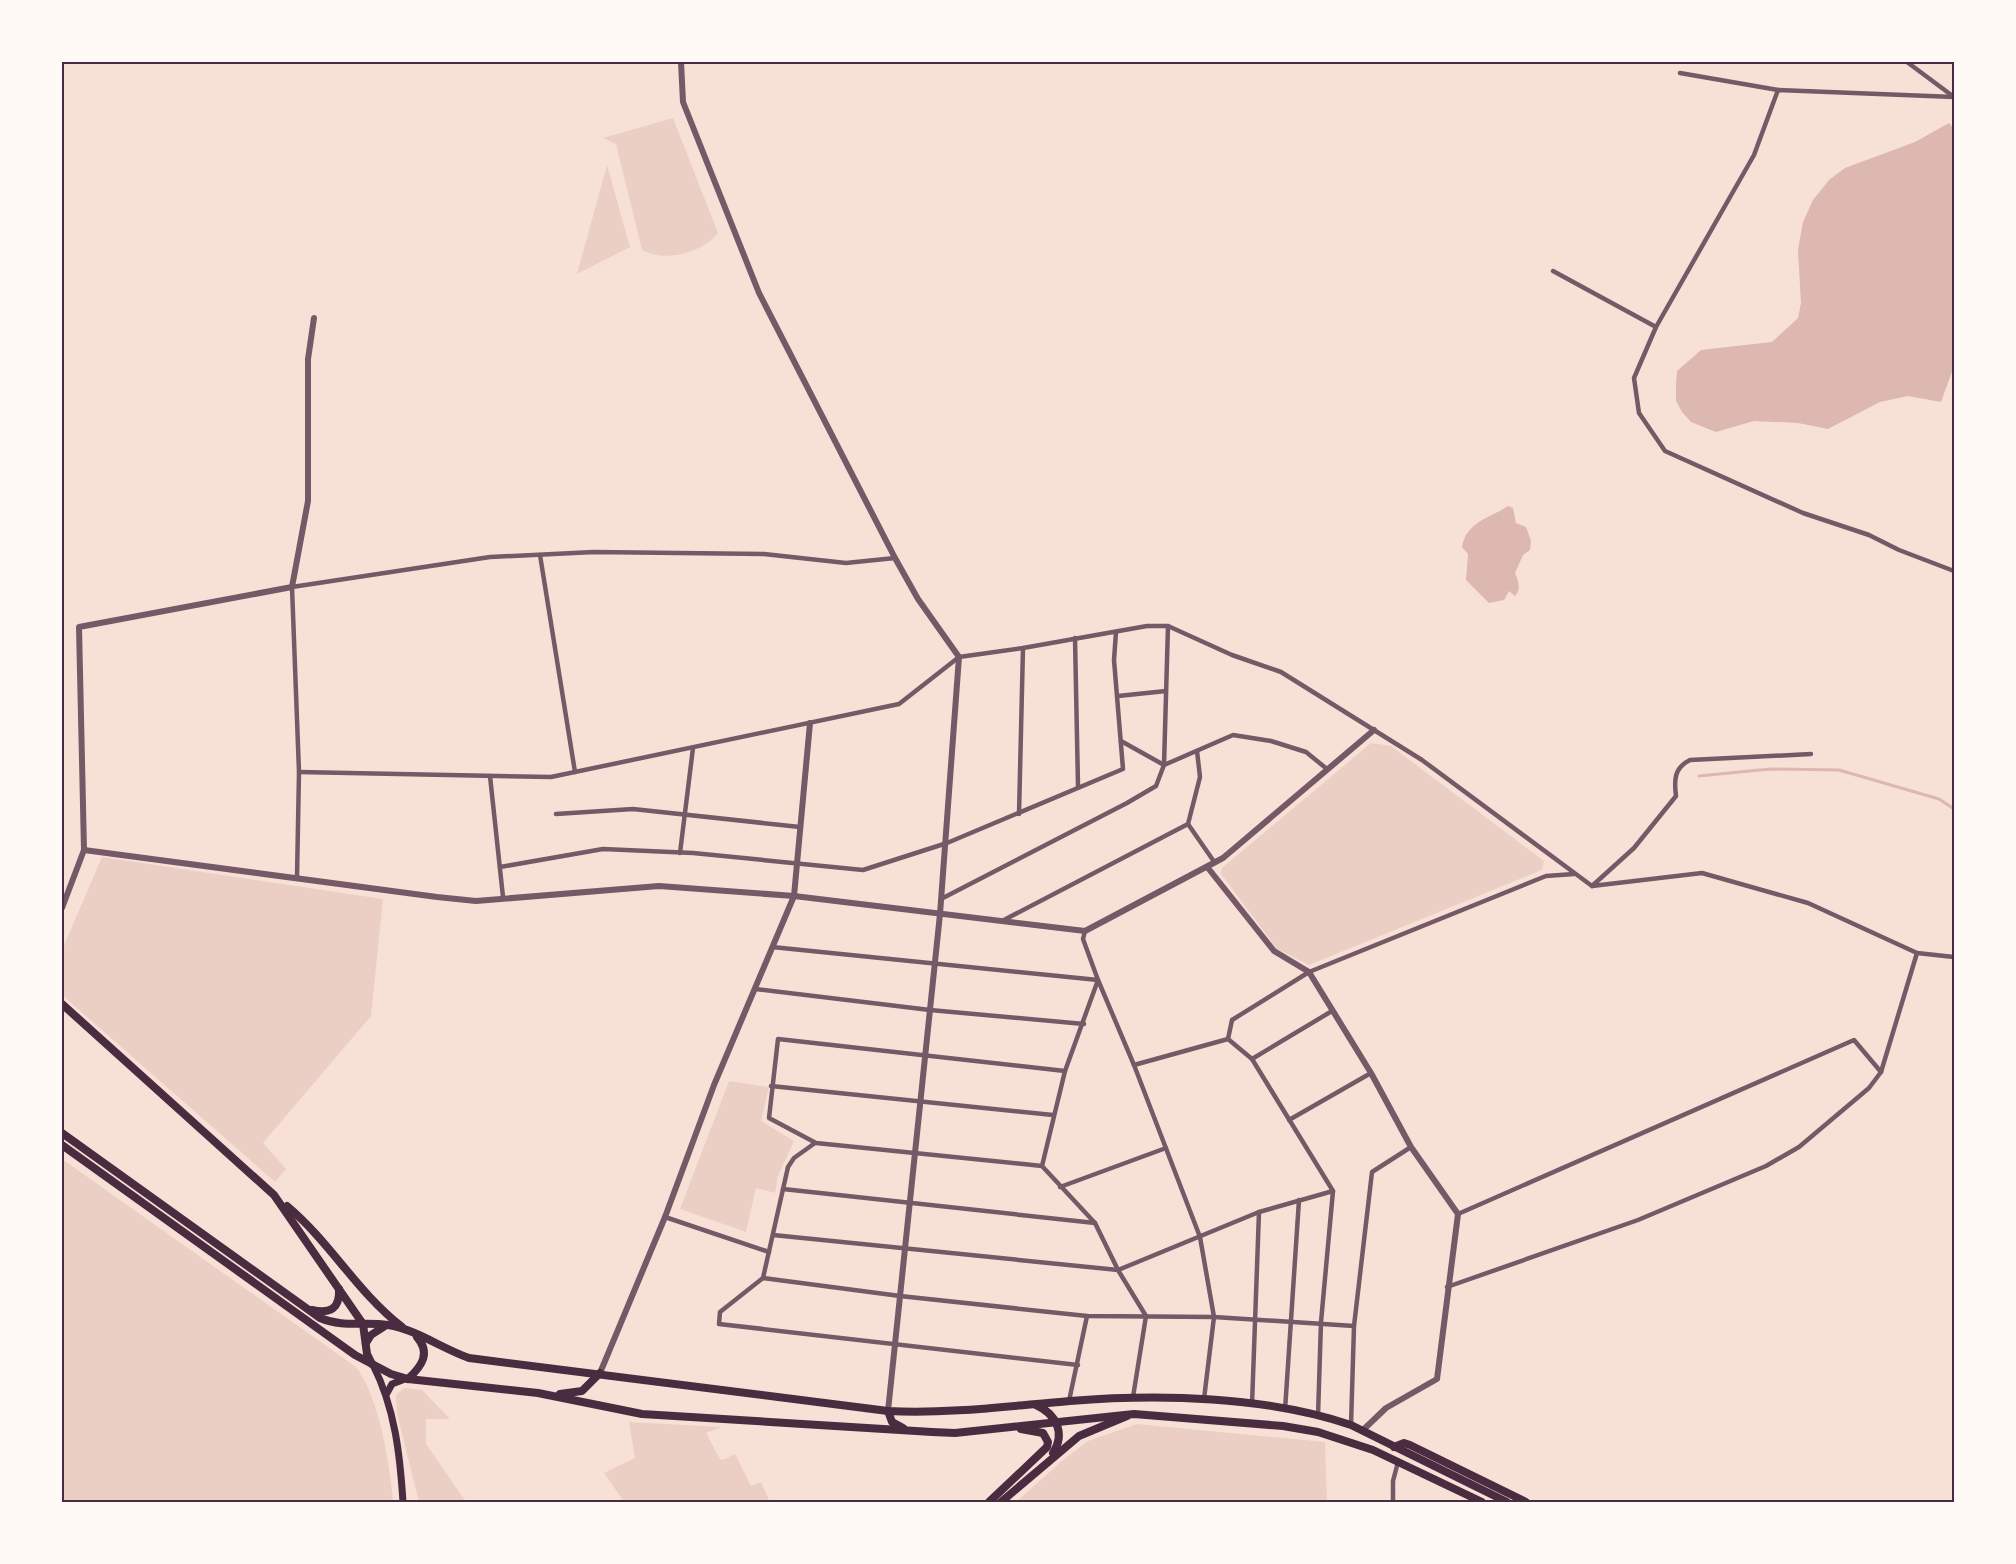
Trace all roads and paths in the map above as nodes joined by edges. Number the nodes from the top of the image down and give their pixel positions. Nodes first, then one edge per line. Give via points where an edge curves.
1 (681, 62) edge
2 (1906, 62) edge
3 (1680, 73) dead end
4 (1778, 90) junction
5 (1954, 97) edge
6 (1553, 271) dead end
7 (314, 318) dead end
8 (1656, 327) junction
9 (540, 555) junction
10 (895, 558) junction
11 (1954, 571) edge
12 (292, 587) junction
13 (1168, 626) junction
14 (1116, 632) junction
15 (1076, 638) junction
16 (1023, 648) junction
17 (958, 657) junction
18 (1166, 691) junction
19 (1118, 696) junction
20 (810, 723) junction
21 (1374, 730) junction
22 (1121, 741) junction
23 (693, 748) junction
24 (1197, 751) junction
25 (1811, 754) dead end
26 (1164, 765) junction
27 (1327, 769) junction
28 (299, 772) junction
29 (575, 772) junction
30 (490, 776) junction
31 (1078, 786) junction
32 (556, 814) dead end
33 (684, 814) junction
34 (1019, 814) junction
35 (1188, 824) junction
36 (800, 827) junction
37 (947, 843) junction
38 (84, 850) junction
39 (680, 853) junction
40 (1215, 863) junction
41 (796, 864) junction
42 (500, 867) junction
43 (1208, 868) junction
44 (1574, 874) junction
45 (297, 877) junction
46 (1592, 886) junction
47 (794, 896) junction
48 (503, 897) junction
49 (942, 899) junction
50 (62, 908) edge
51 (940, 914) junction
52 (1001, 921) junction
53 (1085, 931) junction
54 (772, 947) junction
55 (1917, 953) junction
56 (1954, 957) edge
57 (935, 964) junction
58 (1309, 972) junction
59 (1098, 980) junction
60 (755, 989) junction
61 (62, 1004) edge
62 (930, 1010) junction
63 (1332, 1011) junction
64 (1084, 1024) junction
65 (1228, 1039) junction
66 (926, 1055) junction
67 (1252, 1059) junction
68 (1134, 1065) junction
69 (1065, 1071) junction
70 (1881, 1072) junction
71 (1371, 1073) junction
72 (771, 1086) junction
73 (920, 1102) junction
74 (1053, 1115) junction
75 (1289, 1120) junction
76 (62, 1133) edge
77 (816, 1143) junction
78 (62, 1145) edge
79 (1411, 1147) junction
80 (1166, 1149) junction
81 (915, 1153) junction
82 (1042, 1166) junction
83 (1060, 1187) junction
84 (783, 1189) junction
85 (1333, 1191) junction
86 (274, 1195) junction
87 (1299, 1200) junction
88 (910, 1203) junction
89 (1259, 1212) junction
90 (1458, 1214) junction
91 (665, 1217) junction
92 (1095, 1223) junction
93 (773, 1235) junction
94 (1200, 1237) junction
95 (905, 1250) junction
96 (769, 1252) junction
97 (1118, 1270) junction
98 (763, 1278) junction
99 (339, 1287) junction
100 (1447, 1287) junction
101 (900, 1296) junction
102 (310, 1310) junction
103 (1087, 1316) junction
104 (1146, 1316) junction
105 (1214, 1317) junction
106 (1256, 1320) junction
107 (1291, 1322) junction
108 (1321, 1322) junction
109 (363, 1324) junction
110 (388, 1325) junction
111 (1354, 1326) junction
112 (410, 1331) junction
113 (366, 1343) junction
114 (895, 1344) junction
115 (373, 1365) junction
116 (1078, 1365) junction
117 (600, 1373) junction
118 (408, 1378) junction
119 (387, 1393) junction
120 (538, 1393) junction
121 (1133, 1397) junction
122 (1204, 1399) junction
123 (1069, 1401) junction
124 (1036, 1405) junction
125 (1252, 1406) junction
126 (1285, 1410) junction
127 (888, 1411) junction
128 (1134, 1414) junction
129 (1318, 1416) junction
130 (1056, 1422) junction
131 (1350, 1425) junction
132 (998, 1428) junction
133 (910, 1430) junction
134 (1362, 1431) junction
135 (1394, 1447) junction
136 (1049, 1459) junction
137 (1398, 1462) junction
138 (403, 1503) edge
139 (989, 1503) edge
140 (1001, 1503) edge
141 (1393, 1503) edge
142 (1482, 1503) edge
143 (1507, 1503) edge
144 (1526, 1503) edge

1 - 10 street via 684,102 759,293
2 - 5 street
3 - 4 street
4 - 5 street
4 - 8 street via 1754,155
6 - 8 street
7 - 12 street via 308,358 308,501
8 - 11 street via 1634,378 1639,412 1665,451 1803,513 1869,535
9 - 10 street via 764,554 846,563
9 - 12 street via 490,557
9 - 29 street
10 - 17 street
12 - 28 street
12 - 38 street via 79,627
13 - 14 street
13 - 18 street
13 - 21 street via 1281,672
14 - 15 street
14 - 19 street
15 - 16 street
15 - 31 street
16 - 17 street
16 - 34 street
17 - 20 street via 899,704
17 - 37 street
18 - 19 street
18 - 26 street
19 - 22 street
20 - 23 street
20 - 36 street
21 - 27 street
21 - 44 street via 1432,767
22 - 26 street
22 - 31 street via 1123,769
23 - 29 street
23 - 33 street
24 - 26 street
24 - 27 street via 1233,735 1306,752
24 - 35 street via 1200,777
25 - 46 street via 1690,760 1683,764 1674,776 1676,796 1634,848
26 - 49 street via 1156,786
27 - 40 street
28 - 30 street
28 - 45 street
29 - 30 street via 551,777
30 - 42 street
31 - 34 street
32 - 33 street via 633,809
33 - 36 street
33 - 39 street
34 - 37 street
35 - 40 street
35 - 52 street
36 - 41 street
37 - 41 street via 862,870
37 - 49 street
38 - 45 street
38 - 50 street
39 - 41 street
39 - 42 street via 603,849
40 - 43 street
41 - 47 street
42 - 48 street
43 - 53 street
43 - 58 street via 1274,951
44 - 46 street
44 - 58 street via 1546,876
45 - 48 street via 476,901
46 - 55 street via 1702,873 1808,903
47 - 48 street via 659,886
47 - 51 street
47 - 54 street
49 - 51 street
51 - 52 street
51 - 57 street
52 - 53 street
53 - 59 street via 1083,939
54 - 57 street
54 - 60 street
55 - 56 street
55 - 70 street
57 - 59 street
57 - 62 street
58 - 63 street
58 - 65 street via 1232,1020
59 - 64 street
59 - 68 street
60 - 62 street
60 - 91 street
61 - 86 main road
62 - 64 street
62 - 66 street
63 - 67 street
63 - 71 street
64 - 69 street
65 - 67 street
65 - 68 street
66 - 69 street
66 - 72 street via 778,1039
66 - 73 street
67 - 75 street
68 - 80 street
69 - 74 street
70 - 90 street via 1854,1040
70 - 100 street via 1869,1088 1799,1148 1766,1166 1638,1220
71 - 75 street
71 - 79 street
72 - 73 street
72 - 77 street via 769,1118
73 - 74 street
73 - 81 street
74 - 82 street
75 - 85 street
76 - 102 main road
77 - 81 street
77 - 84 street via 794,1158
78 - 115 main road
79 - 90 street
79 - 111 street via 1372,1172
80 - 83 street
80 - 94 street
81 - 82 street
81 - 88 street
82 - 83 street
83 - 92 street
84 - 88 street
84 - 93 street
85 - 87 street
85 - 108 street
86 - 99 main road
86 - 112 main road via 312,1229 371,1302
87 - 89 street
87 - 107 street
88 - 92 street
88 - 95 street
89 - 94 street
89 - 106 street
90 - 100 street
91 - 96 street
91 - 117 street
92 - 97 street
93 - 95 street
93 - 96 street
94 - 97 street
94 - 105 street
95 - 97 street
95 - 101 street
96 - 98 street
97 - 104 street
98 - 101 street
98 - 114 street via 720,1312 719,1324
99 - 102 main road via 339,1302 330,1311
99 - 109 main road
100 - 134 street via 1437,1379 1386,1408
101 - 103 street
101 - 114 street
102 - 109 main road via 332,1322
103 - 104 street
103 - 116 street
104 - 105 street
104 - 121 street
105 - 106 street
105 - 122 street
106 - 107 street
106 - 125 street
107 - 108 street
107 - 126 street
108 - 111 street
108 - 129 street
109 - 110 main road
109 - 113 main road
110 - 112 main road
110 - 113 main road via 377,1329
111 - 131 street
112 - 117 main road via 447,1351 479,1360
112 - 118 main road via 423,1344 425,1353 418,1369
113 - 115 main road
114 - 116 street
114 - 127 street
115 - 118 main road
115 - 119 main road
116 - 123 street
117 - 120 main road via 576,1393
117 - 127 main road
118 - 119 main road via 392,1384
118 - 120 main road
119 - 138 main road
120 - 133 main road via 642,1414
121 - 122 main road
121 - 123 main road
122 - 125 main road
123 - 124 main road
124 - 127 main road via 958,1412
124 - 130 main road
125 - 126 main road
126 - 129 main road
127 - 133 main road via 892,1422
128 - 130 main road
128 - 136 main road via 1079,1436
128 - 137 main road via 1237,1420 1306,1430 1348,1440
129 - 131 main road
130 - 132 main road
130 - 136 main road via 1060,1439
131 - 134 main road
132 - 133 main road via 955,1433
132 - 139 main road via 1037,1430 1048,1442 1043,1453
134 - 135 main road
135 - 137 main road
135 - 143 main road
135 - 144 main road via 1410,1445
136 - 140 main road
137 - 141 street
137 - 142 main road

